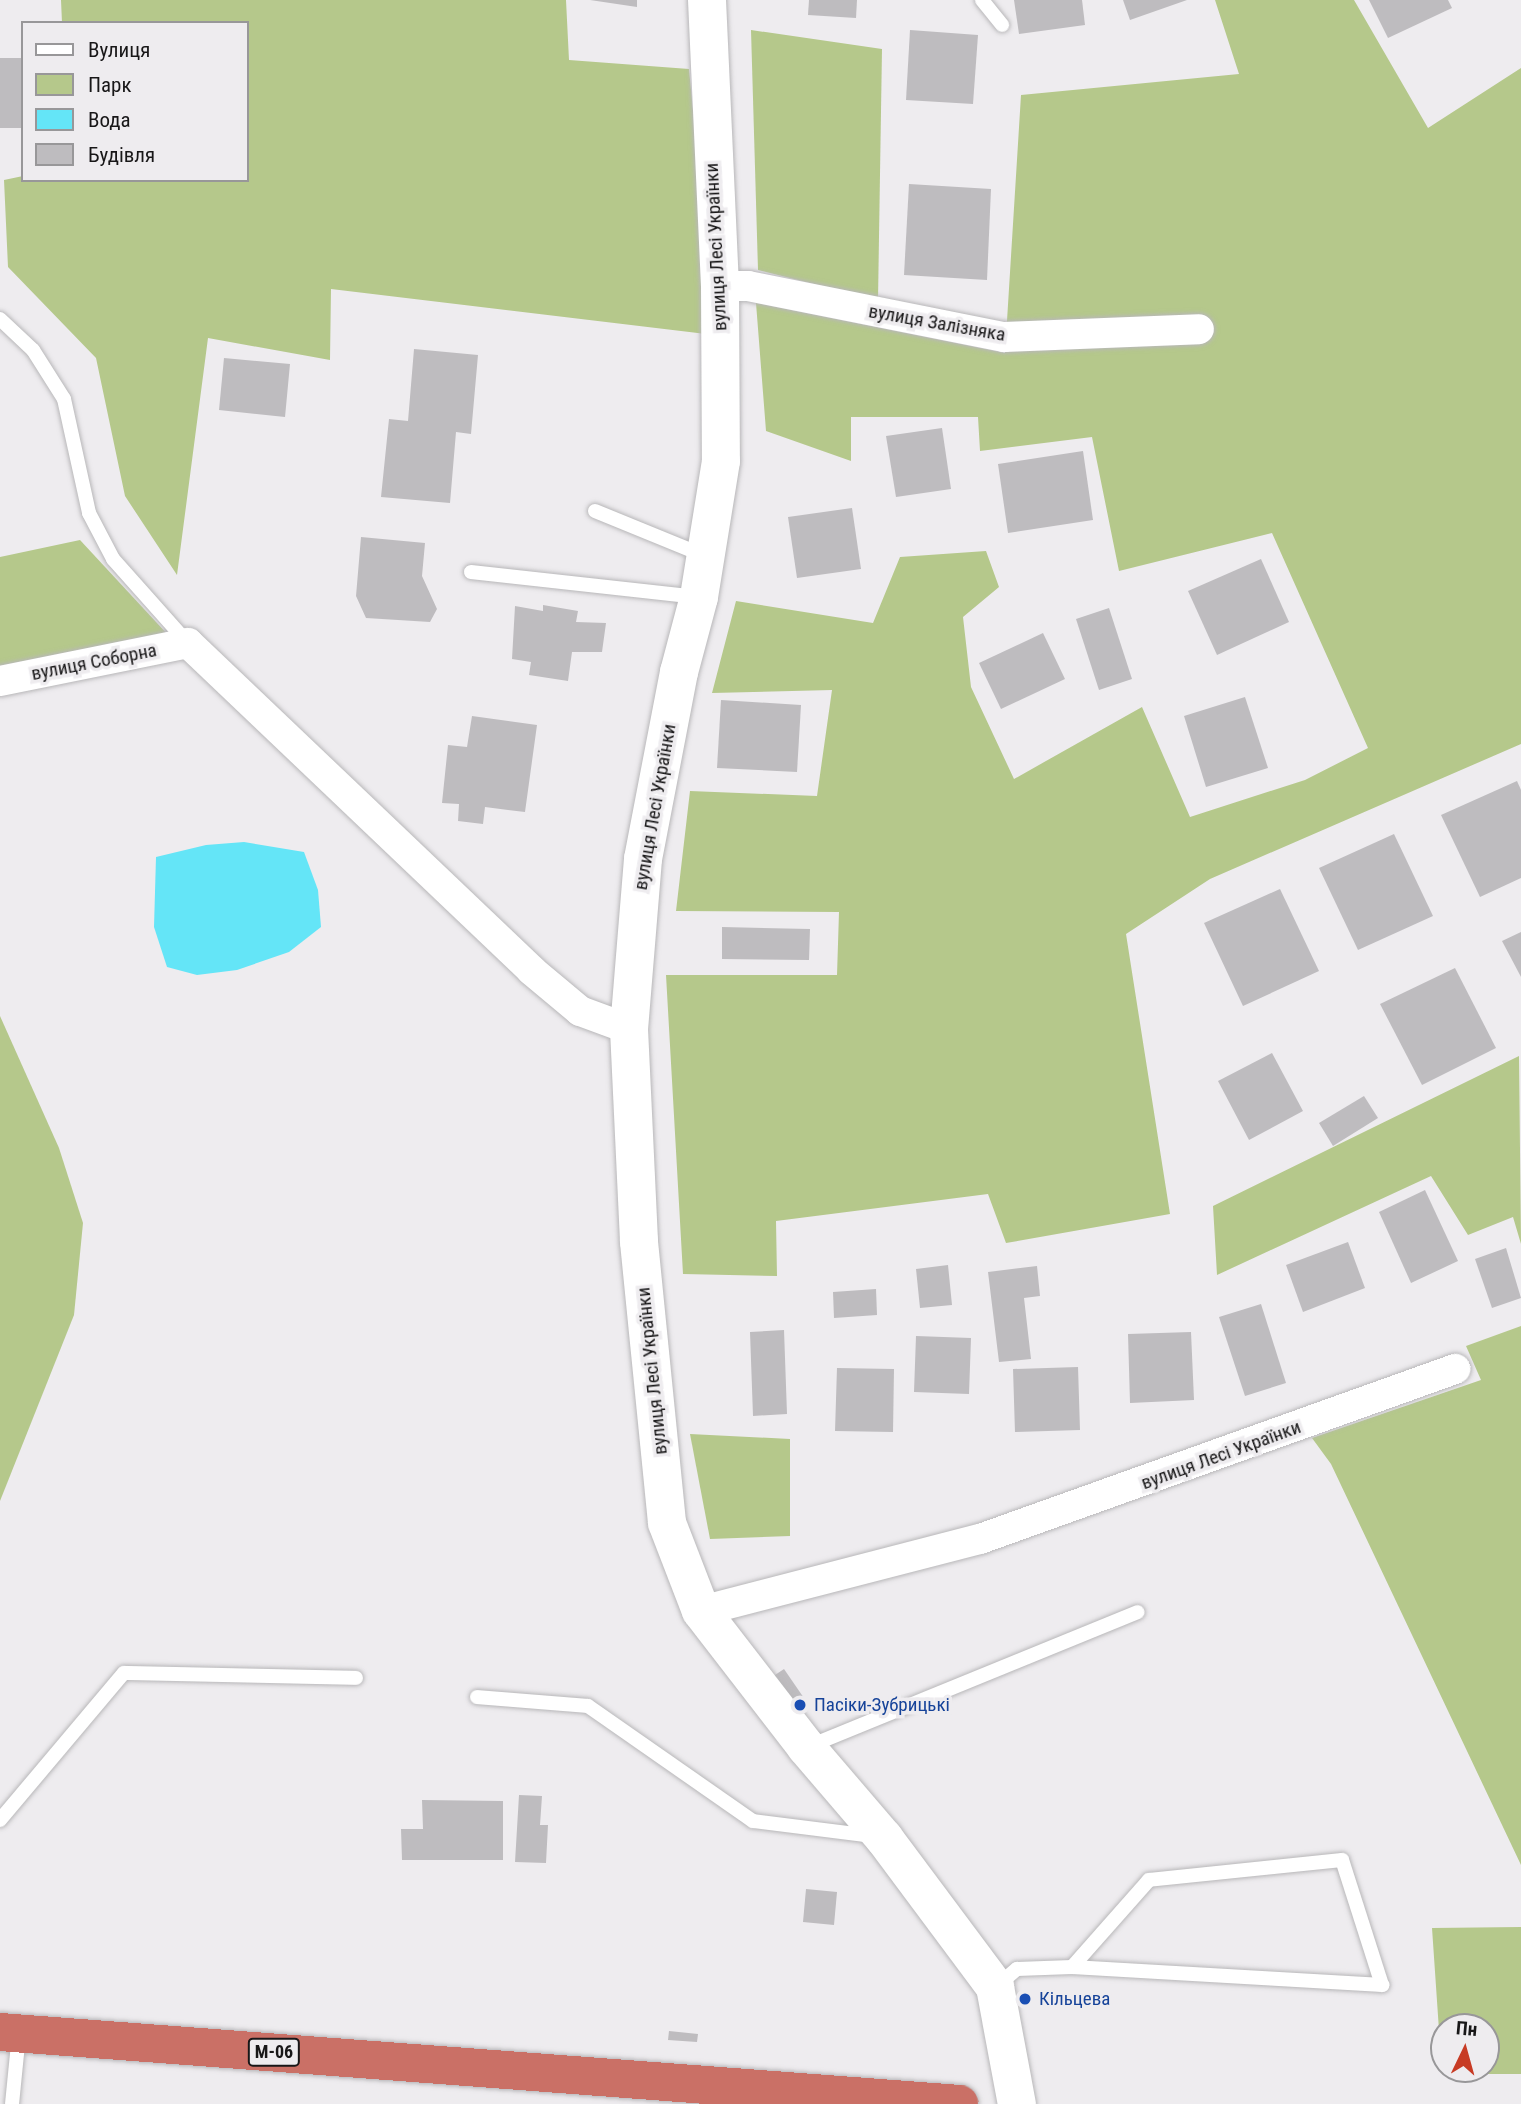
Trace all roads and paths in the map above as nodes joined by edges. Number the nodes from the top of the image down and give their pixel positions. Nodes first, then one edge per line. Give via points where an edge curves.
1 (707, 0) edge
2 (982, 0) edge
3 (1002, 25) dead end
4 (720, 286) junction
5 (0, 319) edge
6 (1199, 329) dead end
7 (594, 511) dead end
8 (706, 557) junction
9 (471, 572) dead end
10 (699, 597) junction
11 (188, 643) junction
12 (0, 681) edge
13 (629, 1029) junction
14 (1455, 1369) dead end
15 (701, 1611) junction
16 (1138, 1612) dead end
17 (356, 1678) dead end
18 (477, 1697) dead end
19 (806, 1747) junction
20 (0, 1820) edge
21 (884, 1838) junction
22 (1072, 1967) junction
23 (995, 1987) junction
24 (10, 2033) edge
25 (12, 2104) edge
26 (959, 2104) edge
27 (1017, 2104) edge

1 - 4 main road, вулиця Лесі Українки
2 - 3 lane
4 - 6 street, вулиця Залізняка via 748,286 1004,337
4 - 8 main road, вулиця Лесі Українки via 721,461
5 - 11 lane via 33,350 64,399 89,513 113,559
7 - 8 lane
8 - 10 main road, вулиця Лесі Українки
9 - 10 lane
10 - 13 main road, вулиця Лесі Українки via 679,672 643,859
11 - 12 street, вулиця Соборна
11 - 13 street via 531,970 580,1011
13 - 15 main road, вулиця Лесі Українки via 639,1242 667,1524
14 - 15 street, вулиця Лесі Українки via 980,1539
15 - 19 main road, вулиця Лесі Українки
16 - 19 lane
17 - 20 lane via 124,1672
18 - 21 lane via 588,1706 753,1821
19 - 21 main road, вулиця Лесі Українки
21 - 23 main road, вулиця Лесі Українки
22 - 22 lane via 1166,1972 1382,1986 1342,1860 1149,1880
22 - 23 lane via 1017,1969
23 - 27 main road, вулиця Лесі Українки
24 - 25 lane
24 - 26 highway, М-06

